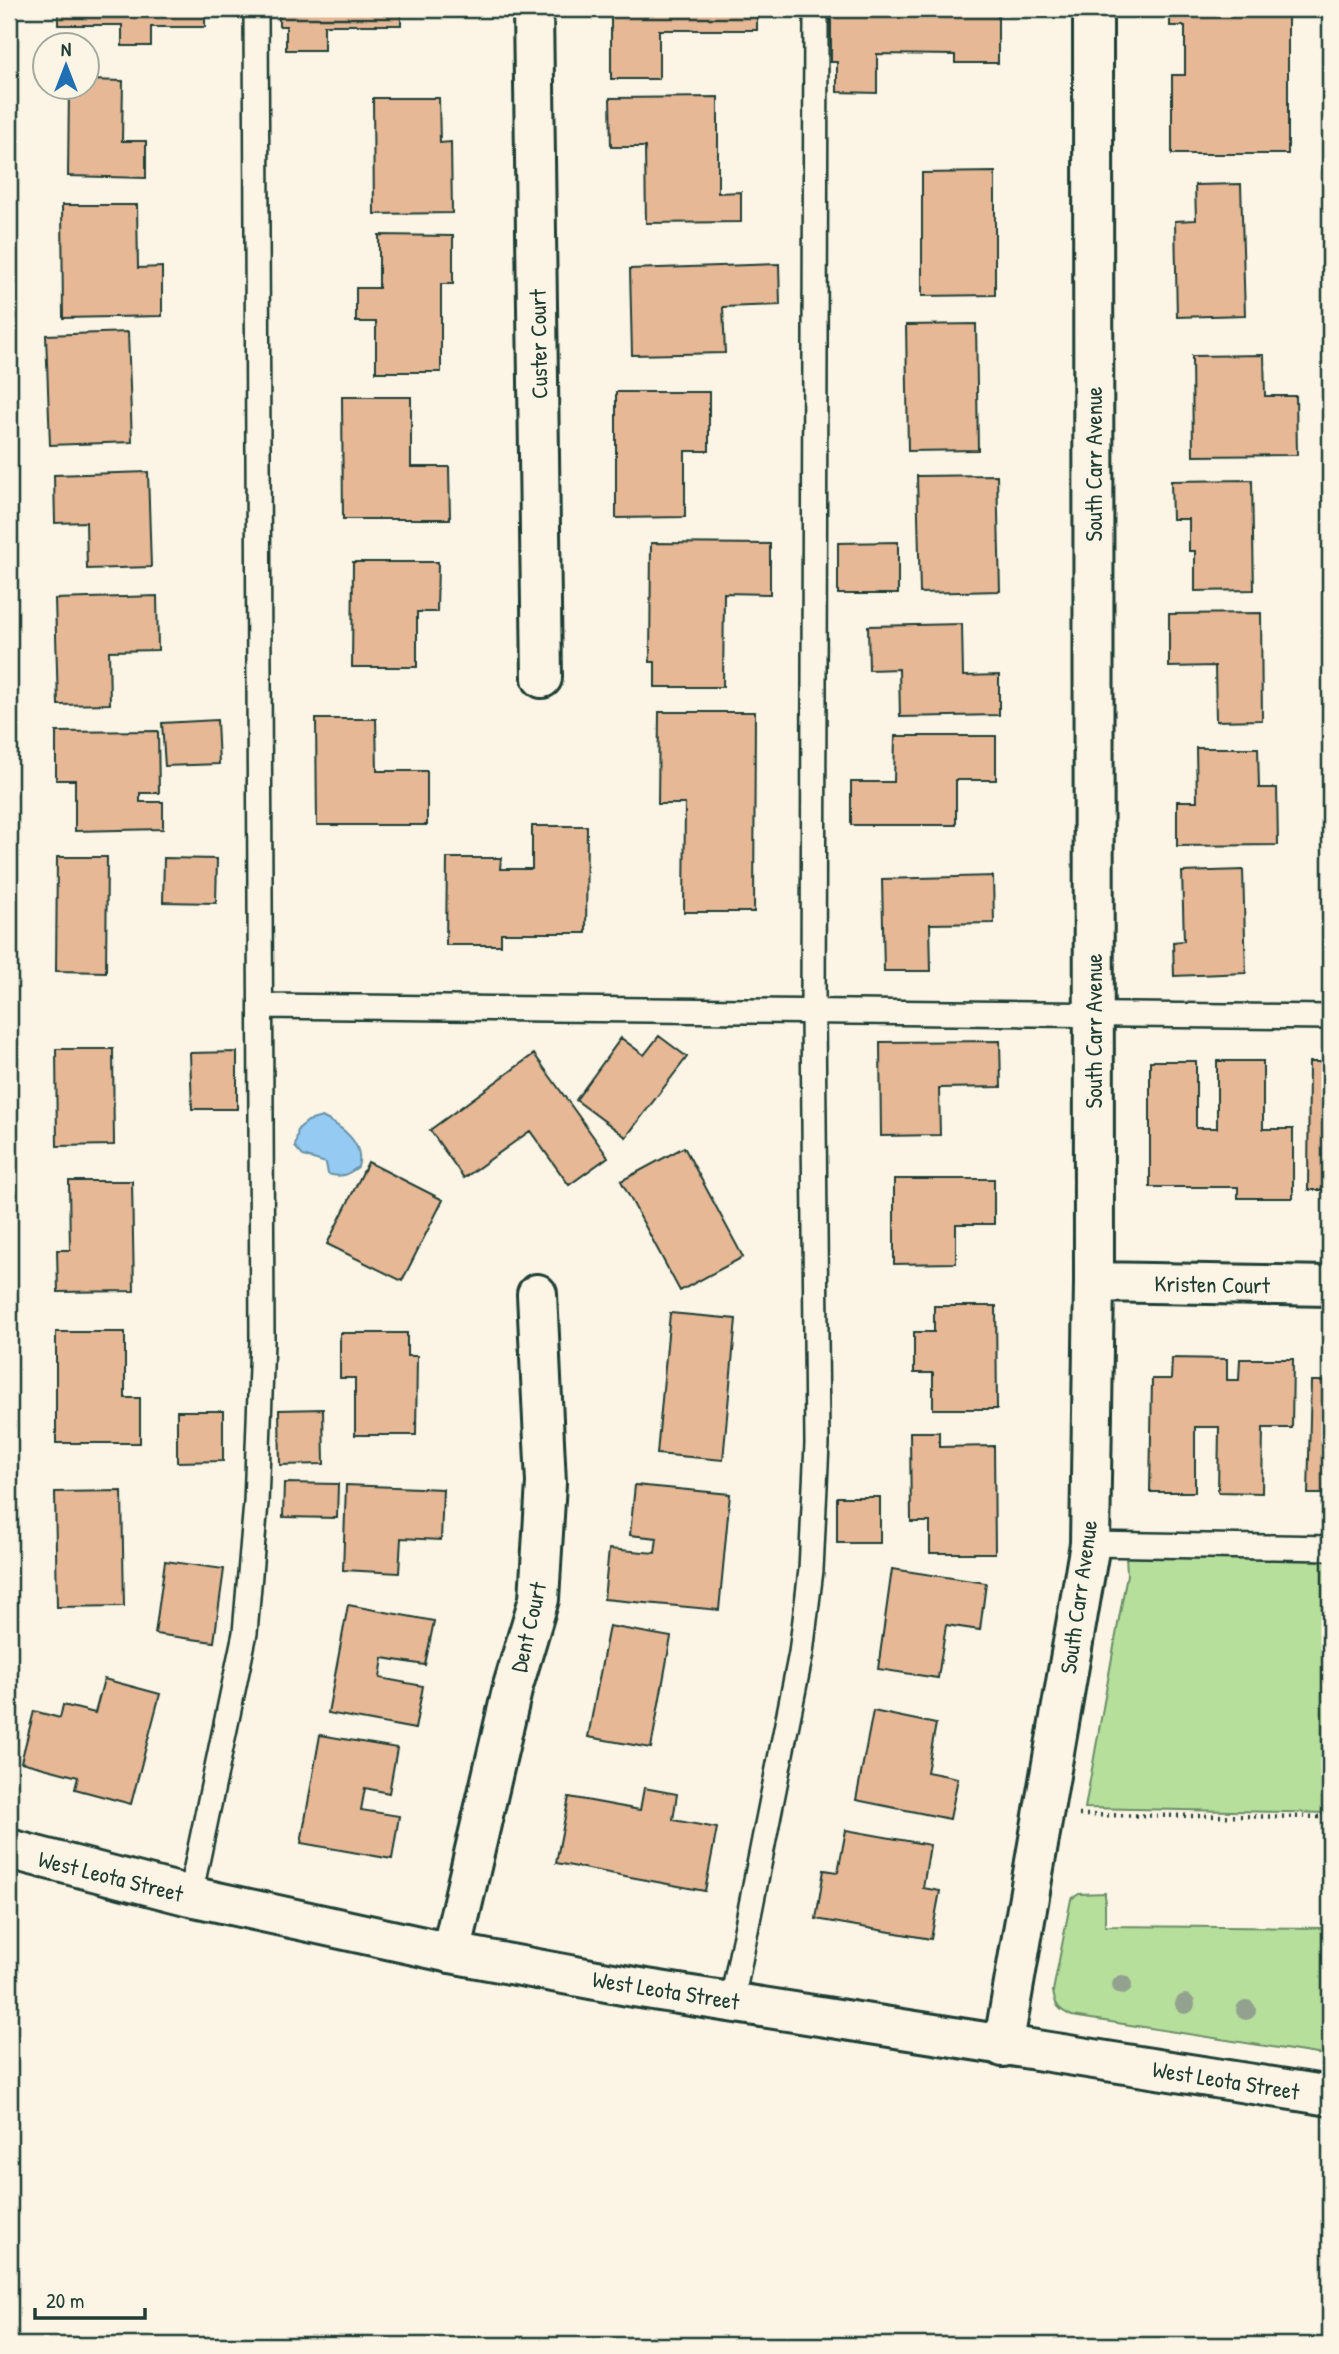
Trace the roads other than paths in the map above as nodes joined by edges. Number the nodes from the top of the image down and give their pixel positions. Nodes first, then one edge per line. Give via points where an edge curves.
1 (256, 9) edge
2 (533, 9) edge
3 (816, 9) edge
4 (1093, 9) edge
5 (542, 678) dead end
6 (261, 1006) junction
7 (813, 1013) junction
8 (1093, 1014) junction
9 (1330, 1017) edge
10 (1094, 1282) junction
11 (1330, 1286) edge
12 (537, 1293) dead end
13 (1090, 1544) junction
14 (1330, 1548) edge
15 (9, 1849) edge
16 (190, 1896) junction
17 (451, 1953) junction
18 (732, 2001) junction
19 (1003, 2047) junction
20 (1330, 2096) edge

1 - 6 lane
2 - 5 street, Custer Court
3 - 7 lane
4 - 8 street, South Carr Avenue
6 - 7 lane
6 - 16 lane via 262,1340 256,1503 245,1633
7 - 8 lane
7 - 18 lane via 817,1444 811,1570 802,1653
8 - 9 lane
8 - 10 street, South Carr Avenue
10 - 11 street, Kristen Court
10 - 13 street, South Carr Avenue
12 - 17 street, Dent Court via 546,1483 539,1599 513,1686
13 - 14 lane
13 - 19 street, South Carr Avenue
15 - 16 street, West Leota Street
16 - 17 street, West Leota Street
17 - 18 street, West Leota Street
18 - 19 street, West Leota Street
19 - 20 street, West Leota Street

